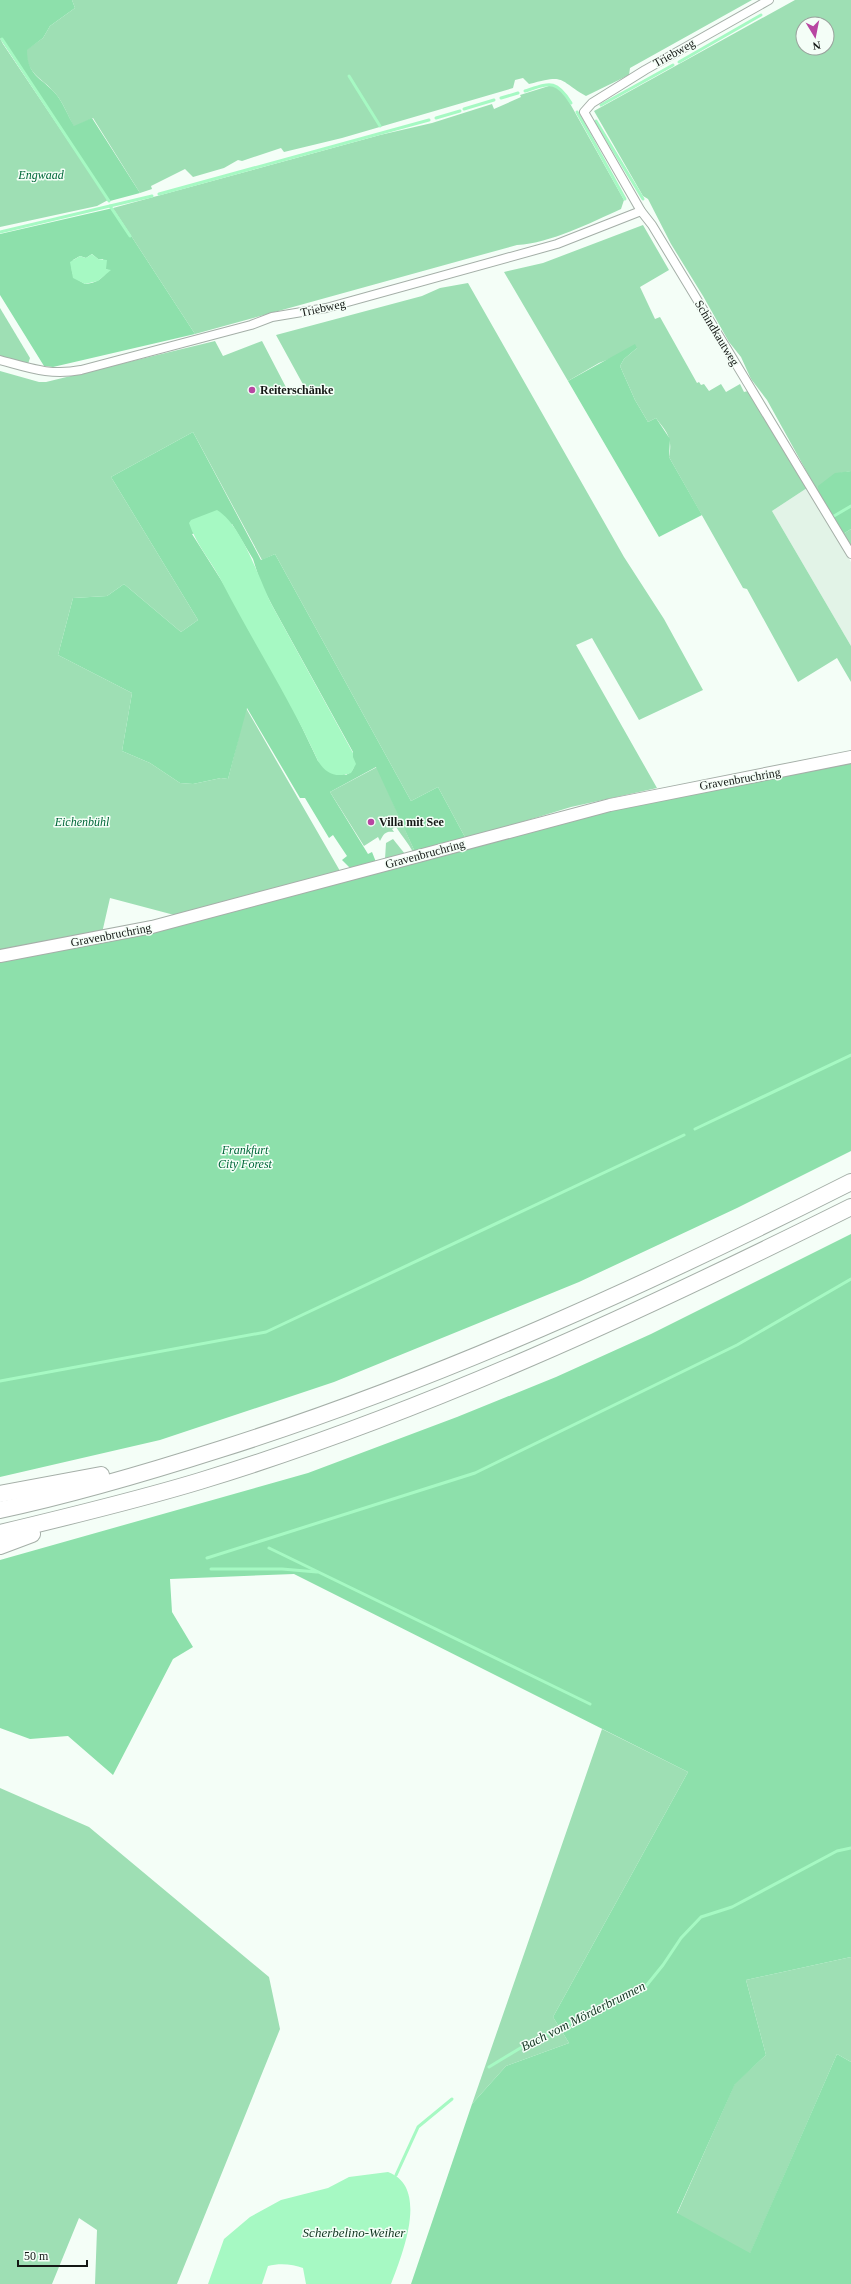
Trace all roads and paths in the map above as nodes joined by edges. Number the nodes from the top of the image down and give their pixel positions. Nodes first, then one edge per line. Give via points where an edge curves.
1 (769, 0) edge
2 (584, 112) joint
3 (641, 211) junction
4 (0, 360) edge
5 (851, 554) edge
6 (851, 757) edge
7 (0, 956) edge
8 (851, 1182) edge
9 (851, 1208) edge
10 (160, 1468) junction
11 (0, 1494) edge
12 (0, 1510) edge
13 (98, 1510) junction
14 (0, 1533) edge
15 (0, 1546) edge

1 - 2 street, Triebweg via 645,70 592,103
2 - 3 street, Schindkautweg
3 - 4 street, Triebweg via 557,244 326,308 272,317 81,370 49,372
3 - 5 street, Schindkautweg via 652,225
6 - 7 street, Gravenbruchring via 610,805 159,925
8 - 10 highway via 739,1238 514,1340 338,1409
9 - 13 highway via 672,1294 444,1393 280,1455
10 - 11 highway via 86,1477
10 - 12 highway
13 - 14 highway
13 - 15 highway

